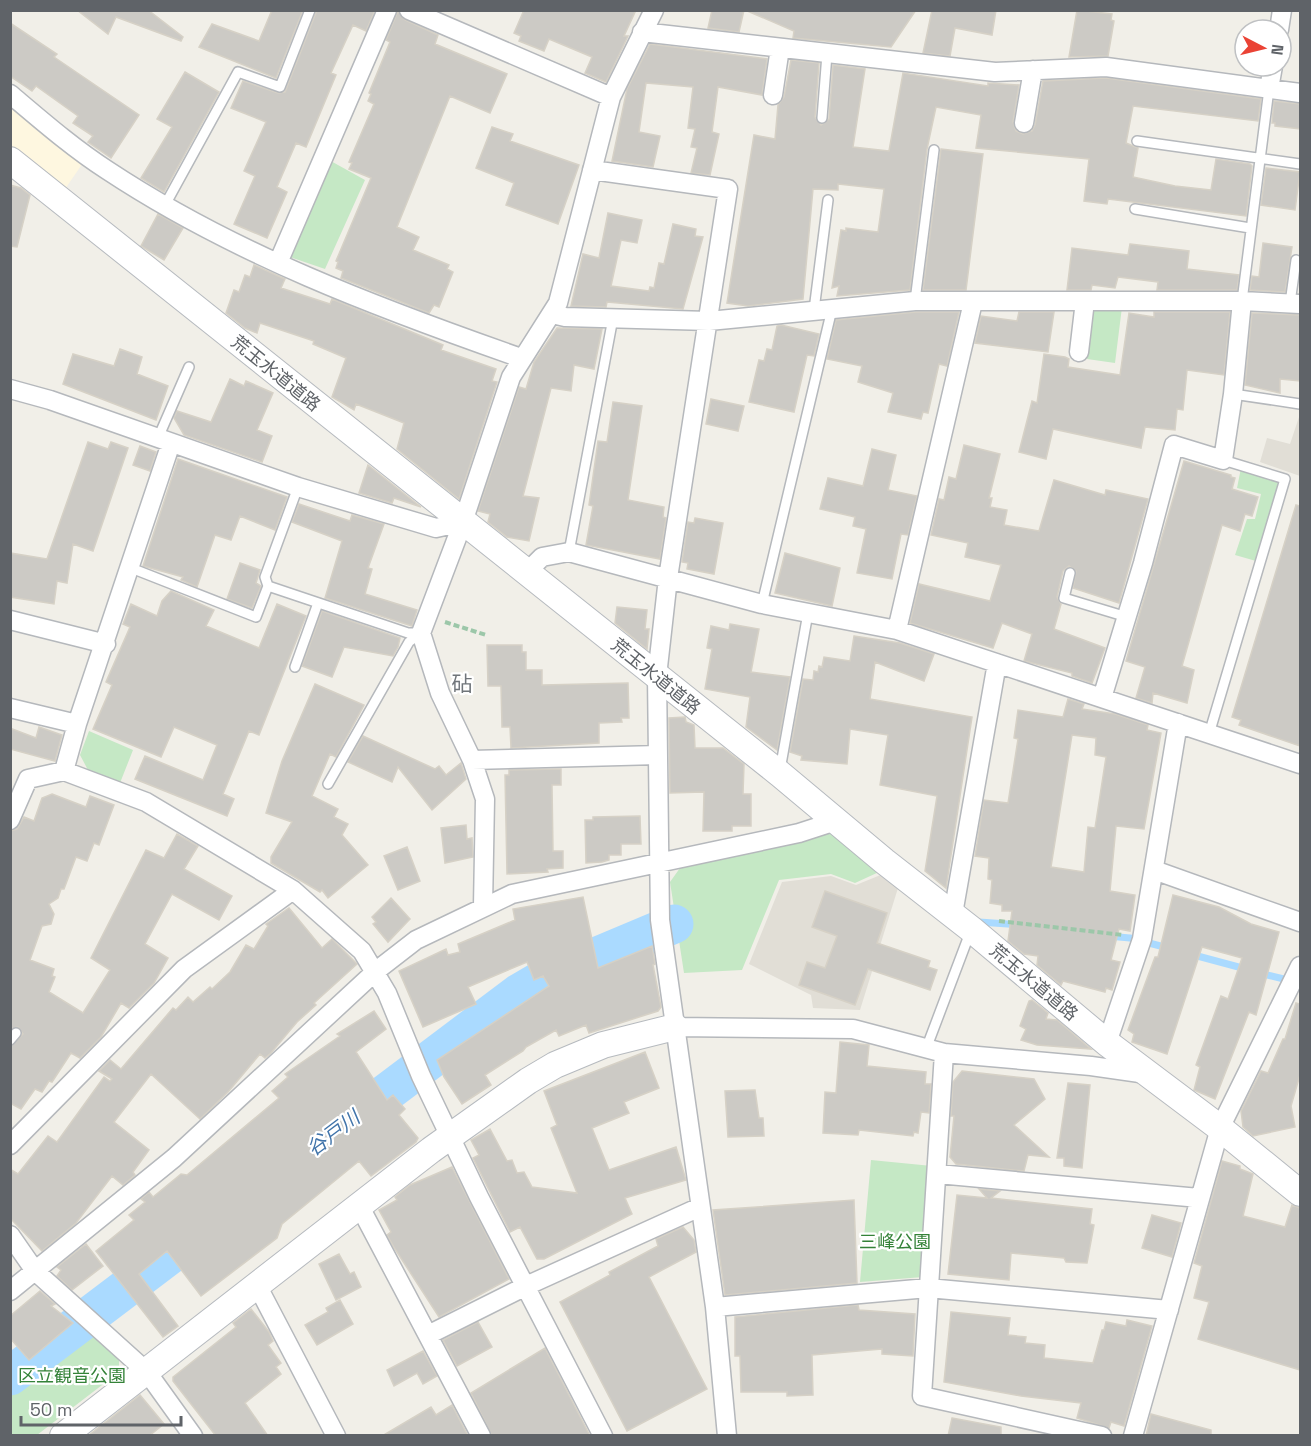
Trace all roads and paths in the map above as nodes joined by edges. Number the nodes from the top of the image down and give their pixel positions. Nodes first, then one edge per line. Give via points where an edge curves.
1 (310, 10) edge
2 (387, 10) edge
3 (410, 10) edge
4 (654, 10) edge
5 (642, 32) junction
6 (780, 48) junction
7 (827, 54) junction
8 (1033, 70) junction
9 (1271, 78) edge
10 (1269, 88) junction
11 (1300, 93) edge
12 (10, 94) edge
13 (773, 95) dead end
14 (611, 97) junction
15 (822, 118) dead end
16 (1024, 123) dead end
17 (1137, 141) dead end
18 (934, 150) dead end
19 (1259, 158) junction
20 (10, 160) edge
21 (1300, 164) edge
22 (592, 170) junction
23 (828, 200) dead end
24 (165, 205) junction
25 (1135, 209) dead end
26 (1250, 228) junction
27 (1296, 260) dead end
28 (278, 263) junction
29 (915, 301) junction
30 (1085, 301) junction
31 (1242, 301) junction
32 (973, 302) junction
33 (1295, 304) edge
34 (833, 308) junction
35 (814, 310) junction
36 (552, 314) junction
37 (613, 318) junction
38 (709, 321) junction
39 (1079, 352) dead end
40 (521, 358) junction
41 (189, 367) dead end
42 (10, 389) edge
43 (1233, 394) junction
44 (1300, 404) edge
45 (164, 441) junction
46 (1223, 460) junction
47 (298, 487) junction
48 (463, 522) junction
49 (569, 552) junction
50 (130, 568) junction
51 (527, 572) junction
52 (1070, 573) dead end
53 (668, 578) junction
54 (268, 586) junction
55 (318, 603) junction
56 (762, 604) junction
57 (808, 613) junction
58 (1127, 617) junction
59 (10, 620) edge
60 (424, 625) junction
61 (897, 630) junction
62 (486, 635) dead end
63 (106, 644) junction
64 (997, 663) junction
65 (295, 667) dead end
66 (657, 676) junction
67 (1102, 698) junction
68 (10, 708) edge
69 (1178, 723) junction
70 (77, 724) junction
71 (1209, 734) junction
72 (658, 755) junction
73 (472, 760) junction
74 (1300, 764) edge
75 (64, 771) junction
76 (780, 774) junction
77 (328, 784) dead end
78 (10, 820) edge
79 (836, 821) junction
80 (660, 864) junction
81 (1154, 870) junction
82 (293, 890) junction
83 (483, 906) junction
84 (962, 921) junction
85 (1300, 922) edge
86 (1141, 942) junction
87 (376, 971) junction
88 (1295, 976) edge
89 (675, 1027) junction
90 (1107, 1043) junction
91 (926, 1049) junction
92 (944, 1053) junction
93 (1148, 1075) junction
94 (1220, 1128) junction
95 (450, 1136) junction
96 (10, 1145) edge
97 (938, 1174) junction
98 (1300, 1193) edge
99 (1199, 1198) junction
100 (360, 1207) junction
101 (699, 1207) junction
102 (10, 1235) edge
103 (35, 1271) junction
104 (257, 1285) junction
105 (526, 1286) junction
106 (928, 1288) junction
107 (10, 1291) edge
108 (715, 1307) junction
109 (1169, 1310) junction
110 (428, 1335) junction
111 (147, 1372) junction
112 (63, 1436) edge
113 (193, 1436) edge
114 (336, 1436) edge
115 (481, 1436) edge
116 (603, 1436) edge
117 (727, 1436) edge
118 (1102, 1436) edge
119 (1133, 1436) edge

1 - 24 lane via 280,87 238,72
2 - 28 street
3 - 14 street
4 - 5 street
5 - 6 street
5 - 14 street
6 - 7 street
6 - 13 street
7 - 8 street via 995,72
7 - 15 lane
8 - 10 street via 1106,67
8 - 16 street
9 - 10 street
10 - 11 street
10 - 19 lane
12 - 24 street via 107,170
14 - 22 street
17 - 19 lane
18 - 29 lane
19 - 21 lane
19 - 26 lane
20 - 48 main road, 荒玉水道道路
22 - 36 street
22 - 38 street via 728,189
23 - 35 lane
24 - 28 street
25 - 26 lane
26 - 31 lane
27 - 33 lane
28 - 40 street via 416,321
29 - 32 street
29 - 34 street
30 - 31 street
30 - 32 street
30 - 39 street
31 - 33 street
31 - 43 street
32 - 61 street
34 - 35 street
34 - 56 lane
35 - 38 street
36 - 37 street
36 - 40 street
37 - 38 street
37 - 49 lane
38 - 53 street
40 - 48 street via 507,387
41 - 45 lane
42 - 45 street
43 - 44 lane
43 - 46 street
45 - 47 street
45 - 50 street
46 - 58 street via 1174,445
46 - 71 lane via 1284,479
47 - 48 street via 436,528
47 - 54 lane via 265,577
48 - 51 main road, 荒玉水道道路
48 - 60 street
49 - 51 street via 542,557
49 - 53 street
50 - 54 lane via 256,616
50 - 63 street
51 - 66 main road, 荒玉水道道路
52 - 58 lane via 1064,598
53 - 56 street
53 - 66 street
54 - 55 lane
55 - 60 lane via 408,633
55 - 65 lane
56 - 57 street
57 - 61 street
57 - 76 lane
58 - 67 street
59 - 63 street
60 - 62 path
60 - 73 street via 440,693
60 - 77 lane via 409,642
61 - 64 street
63 - 70 street
64 - 67 street
64 - 84 street
66 - 72 street
66 - 76 main road, 荒玉水道道路
67 - 69 street
68 - 70 street
69 - 71 street
69 - 81 street
70 - 75 street
71 - 74 street
72 - 73 street
72 - 80 street
73 - 83 street via 485,799
75 - 78 street via 28,779
75 - 82 street via 146,802
76 - 79 main road, 荒玉水道道路
79 - 80 street
79 - 84 main road, 荒玉水道道路
80 - 83 street via 512,894
80 - 89 street via 661,927
81 - 85 street
81 - 86 street
82 - 87 street via 362,951
82 - 96 street via 184,969
83 - 87 street via 416,940
84 - 86 path via 968,917
84 - 90 main road, 荒玉水道道路
84 - 91 lane
86 - 90 street
87 - 95 street
87 - 103 street via 174,1158
88 - 94 street
89 - 91 street via 853,1029
89 - 95 main road via 603,1045 555,1065
89 - 101 street
90 - 93 main road, 荒玉水道道路
91 - 92 street
92 - 93 street
92 - 97 street
93 - 94 main road, 荒玉水道道路
94 - 98 main road, 荒玉水道道路
94 - 99 street
95 - 100 main road
95 - 105 street
97 - 99 street
97 - 106 street
99 - 109 street
100 - 104 main road
100 - 110 street
101 - 105 street
101 - 108 street
102 - 103 street
103 - 107 street
103 - 111 street
104 - 111 main road
104 - 114 street
105 - 110 street
105 - 116 street
106 - 108 street
106 - 109 street
106 - 118 street via 922,1396
108 - 117 street
109 - 119 street
110 - 115 street
111 - 112 main road
111 - 113 street

